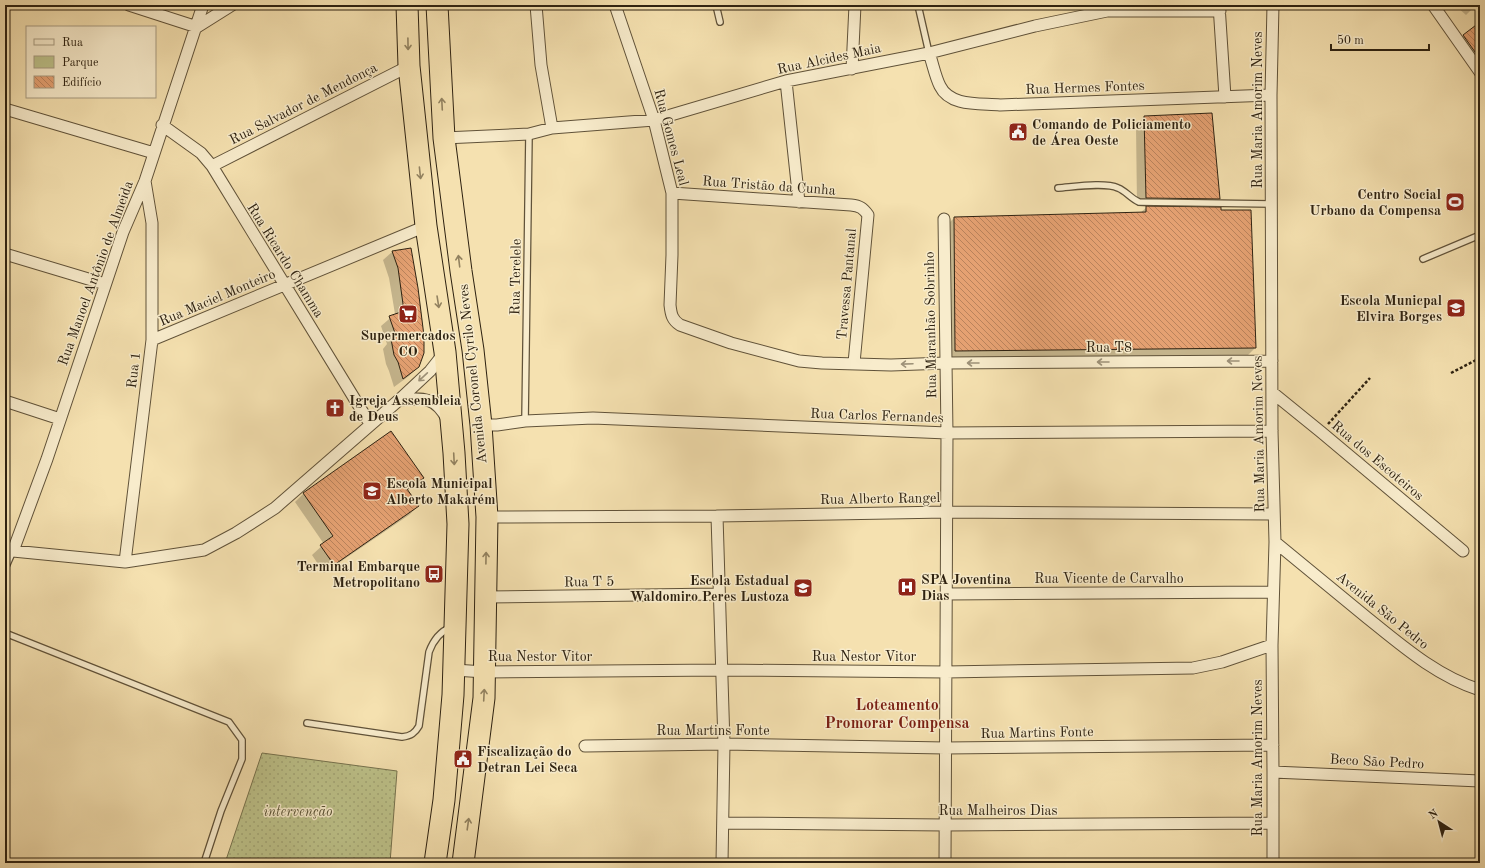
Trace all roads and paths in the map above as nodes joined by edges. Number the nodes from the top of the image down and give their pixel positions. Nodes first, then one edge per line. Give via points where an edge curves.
1 (129, 5) edge
2 (203, 5) edge
3 (232, 5) edge
4 (408, 5) edge
5 (437, 5) edge
6 (536, 5) edge
7 (615, 5) edge
8 (716, 5) edge
9 (855, 5) edge
10 (918, 5) edge
11 (1273, 5) edge
12 (1433, 5) edge
13 (1219, 8) edge
14 (720, 22) dead end
15 (197, 27) junction
16 (929, 53) junction
17 (409, 66) junction
18 (852, 69) junction
19 (1480, 72) edge
20 (786, 81) junction
21 (1271, 95) junction
22 (1225, 97) junction
23 (5, 109) edge
24 (654, 120) junction
25 (162, 125) junction
26 (552, 128) junction
27 (529, 134) junction
28 (444, 138) junction
29 (154, 153) junction
30 (212, 166) junction
31 (145, 181) junction
32 (1058, 188) dead end
33 (672, 193) junction
34 (799, 202) junction
35 (1272, 204) junction
36 (864, 208) joint
37 (944, 219) dead end
38 (426, 226) junction
39 (1480, 234) edge
40 (5, 254) edge
41 (1423, 259) dead end
42 (105, 284) junction
43 (284, 285) junction
44 (680, 325) joint
45 (152, 340) junction
46 (445, 352) junction
47 (1480, 358) edge
48 (1272, 361) junction
49 (854, 363) junction
50 (946, 363) junction
51 (1451, 373) dead end
52 (1370, 378) dead end
53 (1273, 393) junction
54 (399, 400) junction
55 (5, 401) edge
56 (60, 419) junction
57 (525, 421) junction
58 (370, 424) junction
59 (481, 425) junction
60 (451, 427) junction
61 (1272, 431) junction
62 (1321, 432) junction
63 (947, 433) junction
64 (946, 512) junction
65 (1274, 514) junction
66 (717, 516) junction
67 (487, 517) junction
68 (1275, 542) junction
69 (9, 551) edge
70 (1463, 551) dead end
71 (125, 562) junction
72 (5, 569) edge
73 (1273, 592) junction
74 (719, 594) junction
75 (946, 594) junction
76 (485, 597) junction
77 (455, 626) junction
78 (5, 633) edge
79 (1272, 646) junction
80 (454, 670) junction
81 (722, 670) junction
82 (485, 672) junction
83 (946, 672) junction
84 (1480, 690) edge
85 (307, 723) dead end
86 (724, 744) junction
87 (1273, 745) junction
88 (585, 746) dead end
89 (945, 748) junction
90 (1273, 772) junction
91 (1480, 781) edge
92 (723, 823) junction
93 (1272, 823) junction
94 (945, 825) junction
95 (204, 863) edge
96 (435, 863) edge
97 (463, 863) edge
98 (722, 863) edge
99 (945, 863) edge
100 (1273, 863) edge

1 - 15 street
2 - 15 street, Rua Manoel Antônio de Almeida
3 - 15 street
4 -> 17 highway, Avenida Coronel Cyrilo Neves
28 -> 5 highway, Avenida Coronel Cyrilo Neves
6 - 26 street via 541,65
7 - 24 street, Rua Gomes Leal
8 - 14 lane
9 - 18 street
10 - 16 lane
11 - 21 street, Rua Maria Amorim Neves
12 - 19 street
13 - 16 street, Rua Alcides Maia via 1107,11
13 - 22 street
15 - 25 street, Rua Manoel Antônio de Almeida
16 - 18 street, Rua Alcides Maia
16 - 22 street, Rua Hermes Fontes via 941,87 948,96 963,102 1000,104
17 - 30 street, Rua Salvador de Mendonça
17 -> 38 highway, Avenida Coronel Cyrilo Neves
18 - 20 street, Rua Alcides Maia
20 - 24 street, Rua Alcides Maia
20 - 34 street
21 - 22 street, Rua Hermes Fontes
21 - 35 street, Rua Maria Amorim Neves
23 - 29 street
24 - 26 street, Rua Alcides Maia
24 - 33 street, Rua Gomes Leal
25 - 29 street, Rua Manoel Antônio de Almeida
25 - 30 street, Rua Ricardo Chamma via 201,153
26 - 27 street, Rua Alcides Maia
27 - 28 street, Rua Alcides Maia
27 - 57 lane, Rua Terelele
59 -> 28 highway, Avenida Coronel Cyrilo Neves
29 - 31 street, Rua Manoel Antônio de Almeida
30 - 43 street, Rua Ricardo Chamma
31 - 42 street, Rua Manoel Antônio de Almeida via 123,232
31 - 45 street, Rua 1 via 152,223
32 - 35 lane via 1109,185 1139,202
33 - 34 street, Rua Tristão da Cunha
33 - 44 street, Rua Gomes Leal via 670,313
34 - 36 street, Rua Tristão da Cunha
35 - 48 street, Rua Maria Amorim Neves
36 - 49 street, Travessa Pantanal via 868,215
37 - 50 street, Rua Maranhão Sobrinho
38 - 43 street, Rua Maciel Monteiro
38 -> 46 highway, Avenida Coronel Cyrilo Neves
39 - 41 lane
40 - 42 street
42 - 56 street, Rua Manoel Antônio de Almeida
43 - 45 street, Rua Maciel Monteiro
43 - 58 street, Rua Ricardo Chamma
44 - 49 street, Rua T8 via 731,343 799,360
45 - 71 street, Rua 1
46 -> 54 street via 430,371
46 - 60 highway, Avenida Coronel Cyrilo Neves
47 - 51 path
48 -> 50 street, Rua T8
48 - 53 street, Rua Maria Amorim Neves
50 -> 49 street, Rua T8
50 - 63 street, Rua Maranhão Sobrinho
52 - 62 path
53 - 61 street, Rua Maria Amorim Neves
53 - 62 street, Rua dos Escoteiros
54 - 58 street
54 - 60 street via 422,398 432,401 444,412
55 - 56 street
56 - 69 street, Rua Manoel Antônio de Almeida
57 - 59 street, Rua Carlos Fernandes
57 - 63 street, Rua Carlos Fernandes via 593,418
58 - 71 street via 275,508 236,532 204,550
59 - 67 highway, Avenida Coronel Cyrilo Neves
60 -> 77 highway, Avenida Coronel Cyrilo Neves via 458,524
61 - 63 street, Rua Carlos Fernandes
61 - 65 street, Rua Maria Amorim Neves
62 - 70 street, Rua dos Escoteiros
63 - 64 street, Rua Maranhão Sobrinho
64 - 65 street, Rua Alberto Rangel
64 - 66 street, Rua Alberto Rangel
64 - 75 street, Rua Maranhão Sobrinho
65 - 68 street, Rua Maria Amorim Neves
66 - 67 street, Rua Alberto Rangel
66 - 74 street
76 -> 67 highway, Avenida Coronel Cyrilo Neves
68 - 73 street, Rua Maria Amorim Neves
68 - 84 street, Avenida São Pedro via 1403,647 1433,668 1466,686
69 - 71 street
69 - 72 lane
73 - 75 street, Rua Vicente de Carvalho
73 - 79 street, Rua Maria Amorim Neves
74 - 76 street, Rua T 5
74 - 81 street
75 - 83 street, Rua Maranhão Sobrinho
76 - 82 highway, Avenida Coronel Cyrilo Neves
77 - 80 highway, Avenida Coronel Cyrilo Neves
77 - 85 lane via 445,629 432,643 416,732 402,737
78 - 95 lane via 229,722 242,740 242,759
79 - 83 street, Rua Nestor Vitor via 1193,668
79 - 87 street, Rua Maria Amorim Neves
80 - 82 street, Rua Nestor Vitor
80 - 96 highway, Avenida Coronel Cyrilo Neves via 444,800
81 - 82 street, Rua Nestor Vitor
81 - 83 street, Rua Nestor Vitor
81 - 86 street
97 -> 82 highway, Avenida Coronel Cyrilo Neves
83 - 89 street, Rua Maranhão Sobrinho
86 - 88 street, Rua Martins Fonte
86 - 89 street, Rua Martins Fonte
86 - 92 street
87 - 89 street, Rua Martins Fonte
87 - 90 street, Rua Maria Amorim Neves
89 - 94 street, Rua Maranhão Sobrinho
90 - 91 street, Beco São Pedro
90 - 93 street, Rua Maria Amorim Neves
92 - 94 street, Rua Malheiros Dias
92 - 98 street
93 - 94 street, Rua Malheiros Dias
93 - 100 street, Rua Maria Amorim Neves
94 - 99 street, Rua Maranhão Sobrinho

